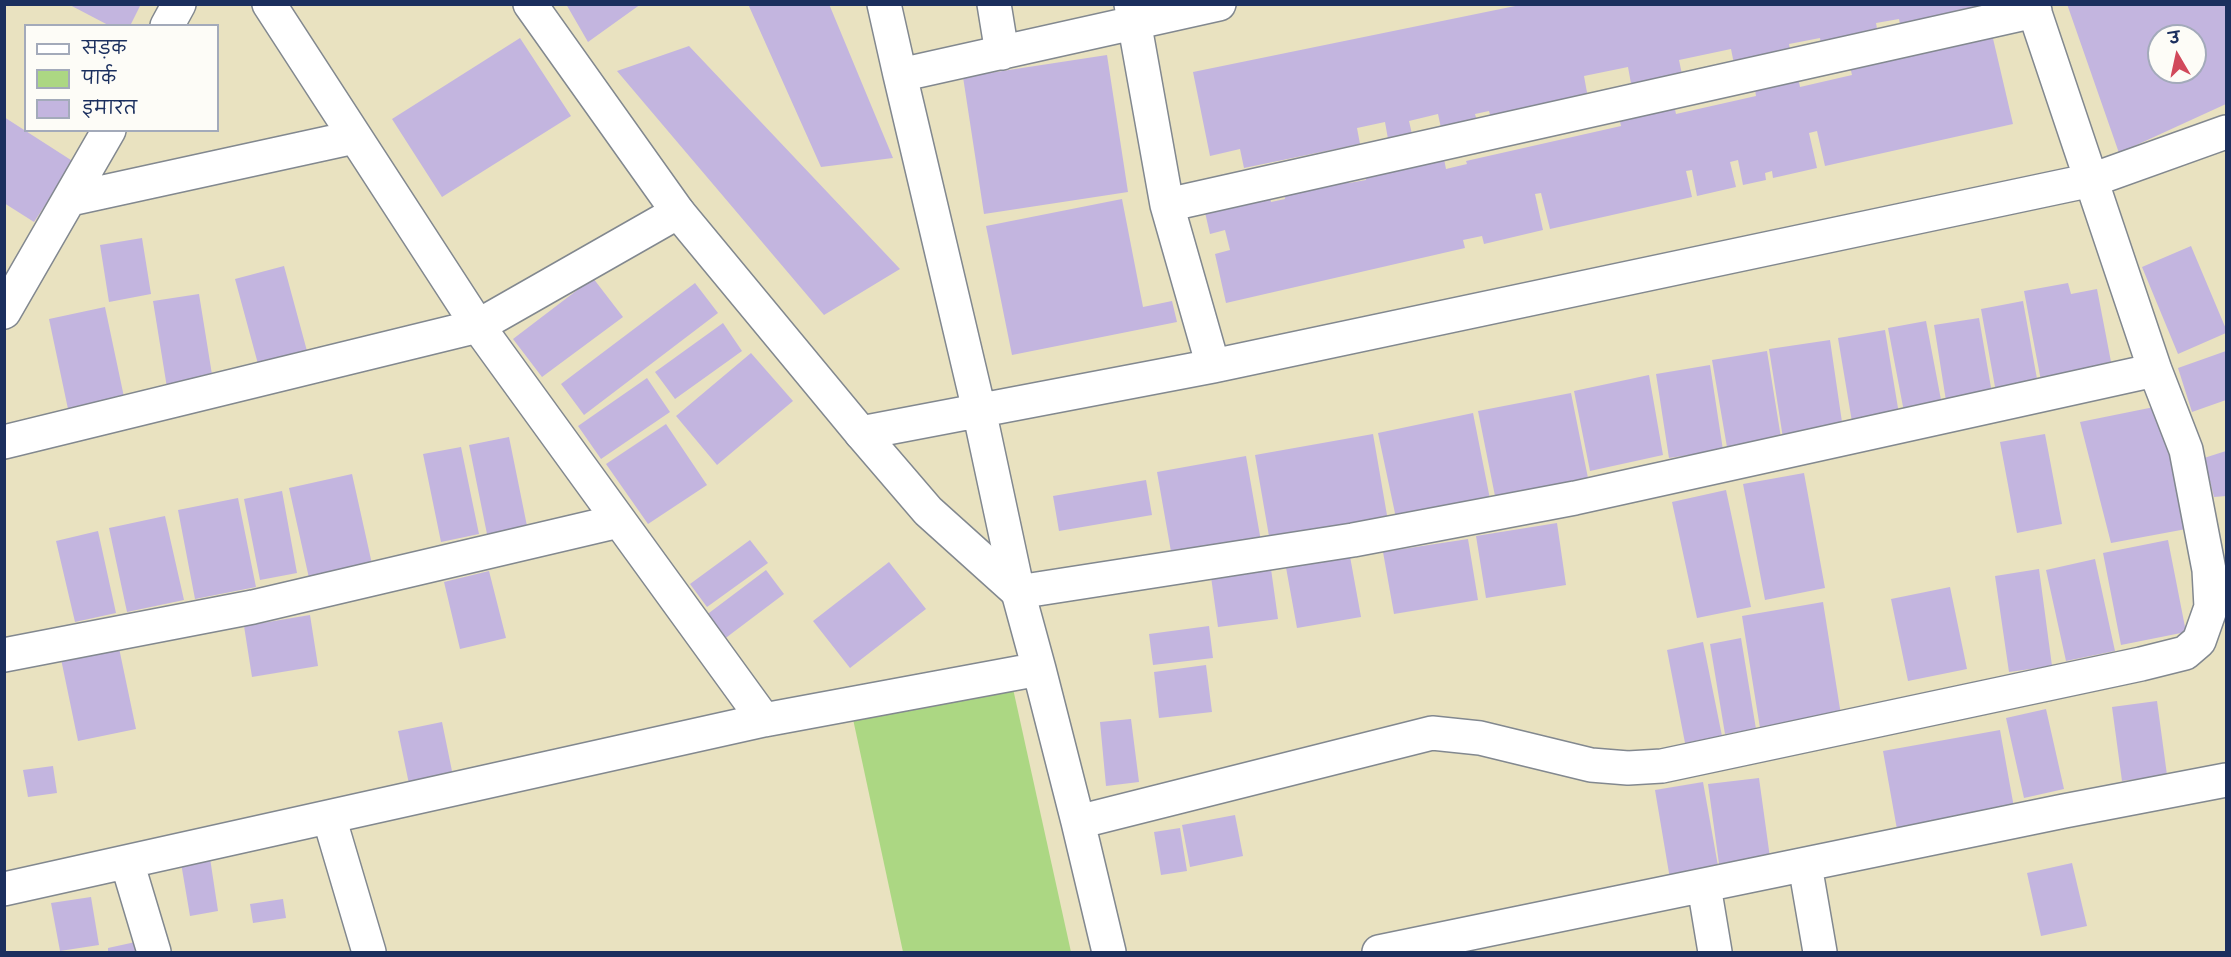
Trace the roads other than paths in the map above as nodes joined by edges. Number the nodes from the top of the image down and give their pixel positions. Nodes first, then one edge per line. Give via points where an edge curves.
1 (179, 4) edge
2 (270, 4) edge
3 (530, 4) edge
4 (884, 4) edge
5 (994, 4) edge
6 (1219, 4) edge
7 (2034, 8) edge
8 (1133, 14) edge
9 (168, 24) edge
10 (1002, 52) junction
11 (900, 75) junction
12 (108, 132) edge
13 (2226, 132) edge
14 (355, 137) junction
15 (2092, 180) junction
16 (71, 199) junction
17 (1167, 205) junction
18 (678, 212) junction
19 (4, 312) edge
20 (478, 326) junction
21 (1213, 366) junction
22 (2156, 370) junction
23 (979, 410) junction
24 (861, 433) junction
25 (4, 442) edge
26 (619, 521) junction
27 (1017, 592) junction
28 (4, 655) edge
29 (1039, 669) junction
30 (764, 720) junction
31 (2226, 780) edge
32 (329, 817) junction
33 (1078, 822) junction
34 (127, 862) junction
35 (1805, 865) junction
36 (1704, 886) junction
37 (4, 889) edge
38 (154, 952) edge
39 (369, 952) edge
40 (1109, 952) edge
41 (1379, 952) edge
42 (1715, 952) edge
43 (1820, 952) edge

1 - 9 street
2 - 14 street
3 - 18 street
4 - 11 street
5 - 10 street
6 - 8 street
7 - 15 street
7 - 17 street
8 - 10 street
8 - 17 street
10 - 11 street
11 - 23 street
12 - 16 street
13 - 15 street
14 - 16 street
14 - 20 street
15 - 21 street
15 - 22 street
16 - 19 street
17 - 21 street
18 - 20 street
18 - 24 street
20 - 25 street
20 - 26 street
21 - 23 street
22 - 27 street via 1575,498 1353,540
22 - 33 street via 2186,450 2209,570 2211,607 2199,641 2185,653 1662,766 1592,765 1480,738 1432,734
23 - 24 street
23 - 27 street
24 - 27 street via 928,511
26 - 28 street via 253,607
26 - 30 street
27 - 29 street
29 - 30 street
29 - 33 street
30 - 32 street
31 - 35 street
32 - 34 street
32 - 39 street
33 - 40 street
34 - 37 street
34 - 38 street
35 - 36 street
35 - 43 street
36 - 41 street
36 - 42 street

